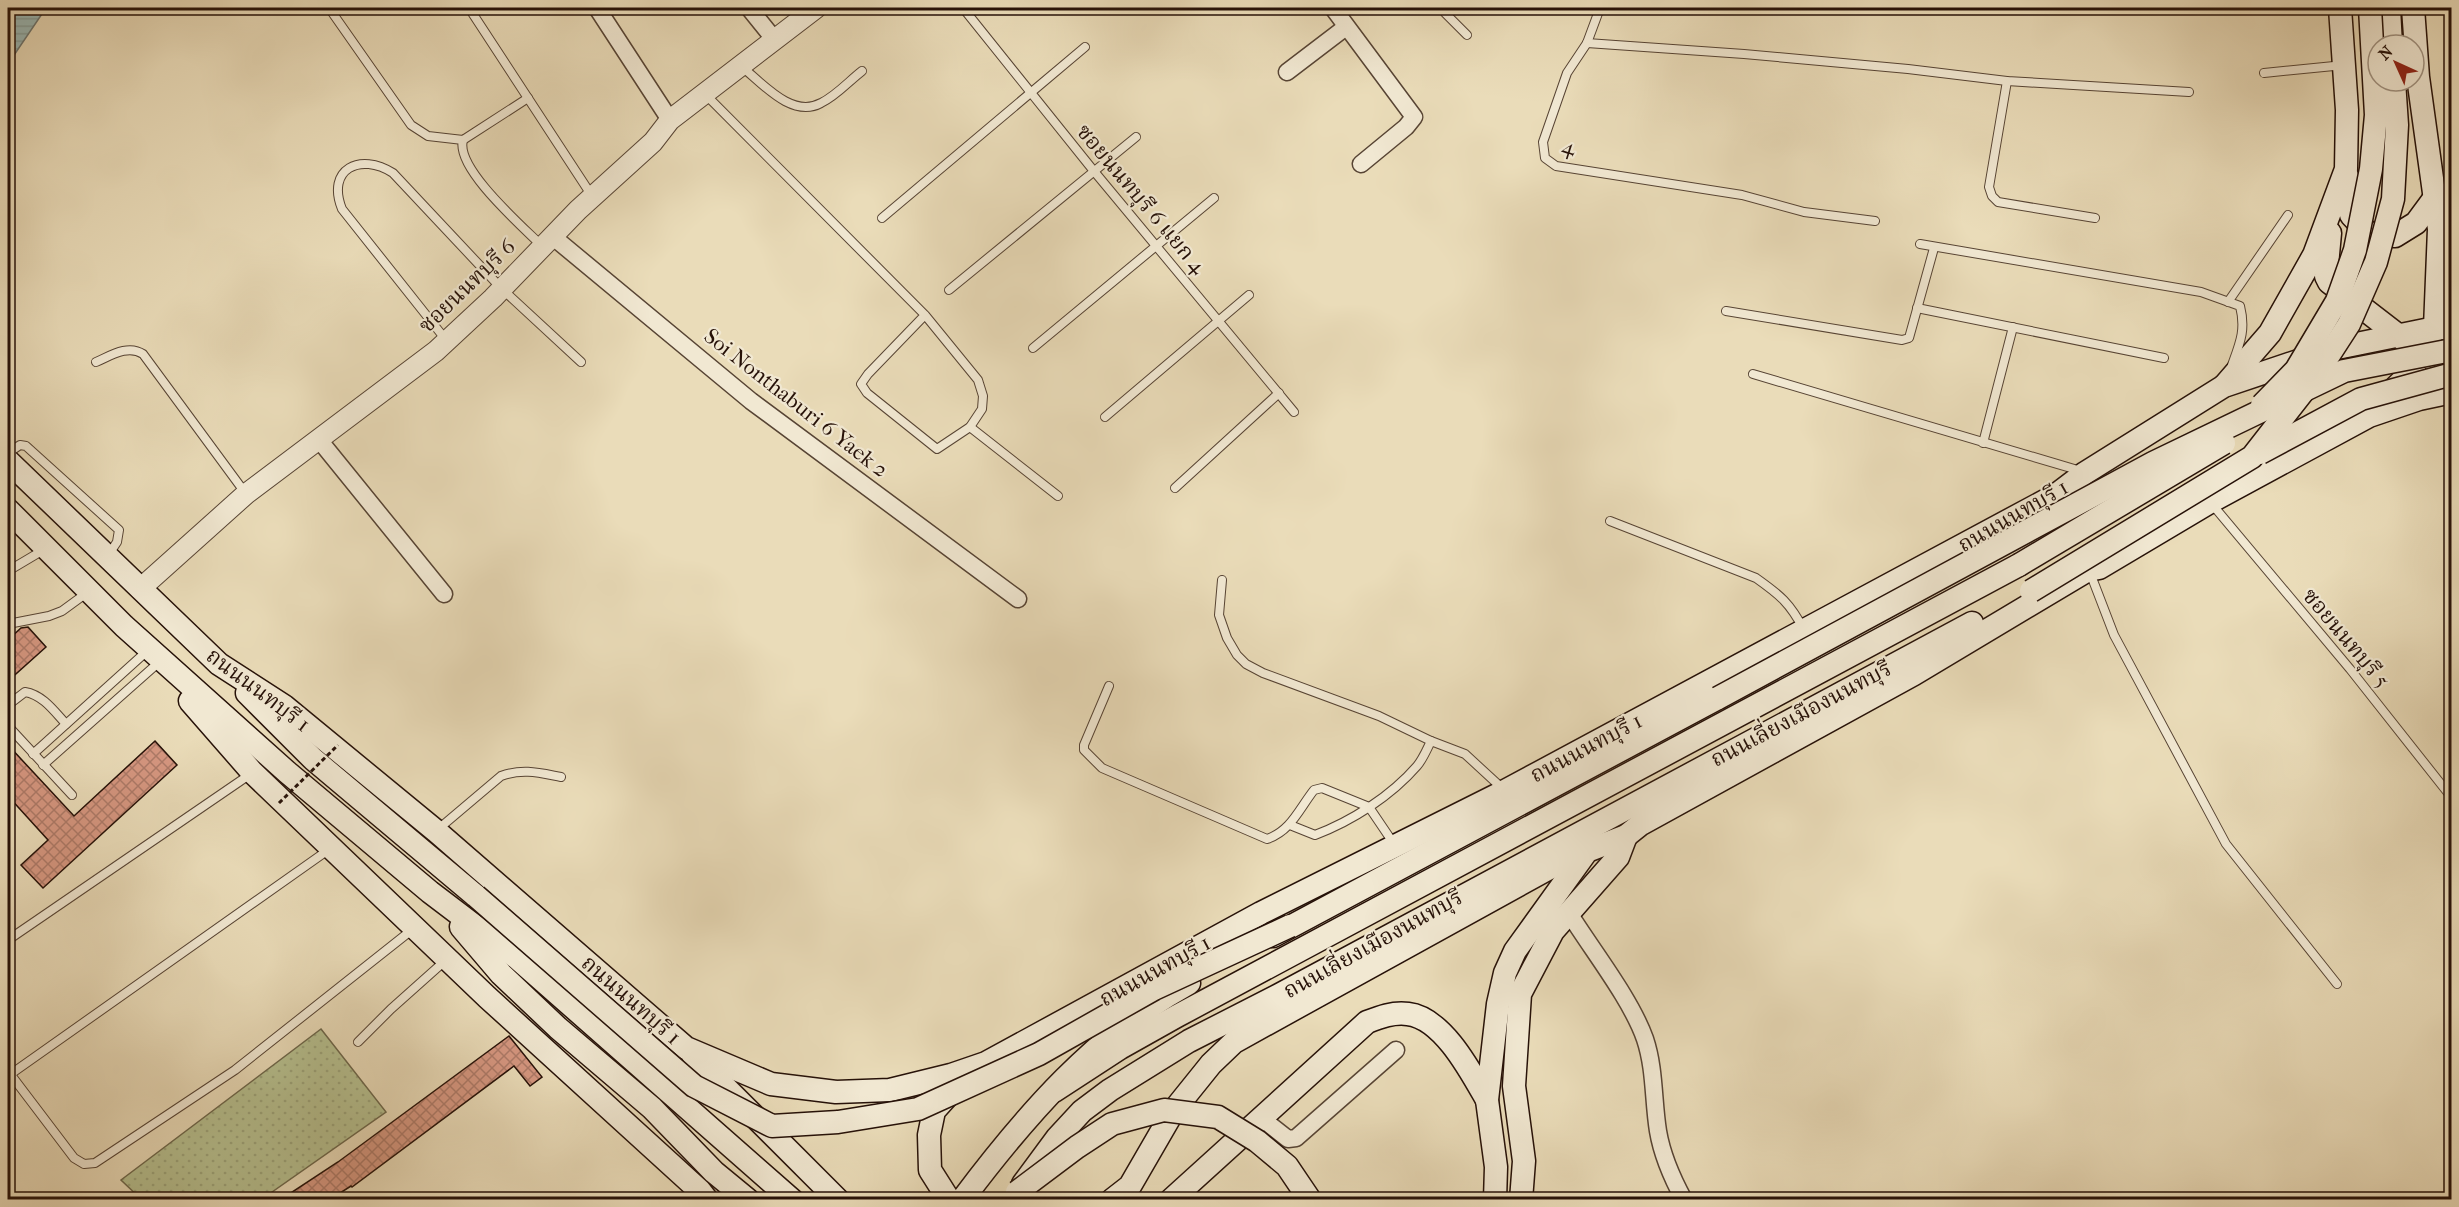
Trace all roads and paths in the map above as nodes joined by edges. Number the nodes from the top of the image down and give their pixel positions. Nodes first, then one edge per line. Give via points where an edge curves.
1 (329, 8) edge
2 (470, 8) edge
3 (597, 8) edge
4 (749, 8) edge
5 (816, 8) edge
6 (963, 8) edge
7 (1333, 8) edge
8 (1443, 8) edge
9 (1600, 8) edge
10 (2340, 8) edge
11 (2370, 8) edge
12 (2389, 8) edge
13 (2413, 8) edge
14 (1346, 27) junction
15 (2390, 33) edge
16 (1467, 35) dead end
17 (774, 39) junction
18 (1587, 43) junction
19 (1085, 47) dead end
20 (2344, 65) junction
21 (740, 66) junction
22 (862, 71) dead end
23 (1287, 72) dead end
24 (2264, 73) dead end
25 (2007, 81) junction
26 (1030, 92) junction
27 (2189, 92) dead end
28 (2395, 93) edge
29 (705, 94) junction
30 (528, 98) junction
31 (670, 120) junction
32 (1136, 137) dead end
33 (463, 140) junction
34 (1361, 164) dead end
35 (2346, 169) junction
36 (1093, 170) junction
37 (592, 197) junction
38 (1214, 198) dead end
39 (2433, 200) junction
40 (2333, 205) junction
41 (2288, 214) dead end
42 (882, 218) dead end
43 (2095, 218) dead end
44 (1875, 221) dead end
45 (2445, 237) edge
46 (547, 241) junction
47 (1920, 244) dead end
48 (1156, 246) junction
49 (1934, 248) junction
50 (501, 288) junction
51 (949, 290) dead end
52 (1249, 296) dead end
53 (2228, 302) junction
54 (1917, 308) junction
55 (1726, 311) dead end
56 (925, 315) junction
57 (1218, 320) junction
58 (2013, 327) junction
59 (2443, 329) edge
60 (2398, 335) junction
61 (446, 340) junction
62 (1033, 348) dead end
63 (2451, 350) edge
64 (2421, 353) junction
65 (2164, 358) dead end
66 (96, 362) dead end
67 (581, 362) dead end
68 (2451, 372) edge
69 (1753, 374) dead end
70 (2224, 386) junction
71 (2451, 392) edge
72 (1279, 393) junction
73 (1294, 412) dead end
74 (2369, 416) junction
75 (1105, 417) dead end
76 (970, 427) junction
77 (320, 441) junction
78 (1983, 442) junction
79 (8, 453) edge
80 (2252, 457) junction
81 (8, 461) edge
82 (2085, 473) junction
83 (1175, 488) dead end
84 (246, 494) junction
85 (2056, 495) junction
86 (1058, 496) dead end
87 (2210, 502) junction
88 (8, 511) edge
89 (1610, 521) dead end
90 (45, 548) junction
91 (107, 557) junction
92 (2094, 569) junction
93 (8, 572) edge
94 (1222, 580) dead end
95 (140, 589) junction
96 (88, 591) junction
97 (444, 594) dead end
98 (1018, 599) dead end
99 (8, 624) edge
100 (124, 626) junction
101 (1804, 631) junction
102 (152, 658) junction
103 (219, 664) junction
104 (1109, 686) dead end
105 (8, 705) edge
106 (66, 724) junction
107 (8, 726) edge
108 (1431, 741) junction
109 (338, 745) dead end
110 (33, 754) junction
111 (44, 765) junction
112 (252, 772) junction
113 (561, 777) dead end
114 (1505, 791) junction
115 (72, 795) dead end
116 (2451, 798) edge
117 (279, 803) dead end
118 (1369, 807) junction
119 (1290, 825) junction
120 (436, 831) junction
121 (1626, 836) junction
122 (1394, 844) junction
123 (333, 847) junction
124 (1587, 851) junction
125 (430, 892) junction
126 (1569, 913) junction
127 (1290, 926) junction
128 (415, 928) junction
129 (8, 940) edge
130 (448, 958) junction
131 (2337, 984) dead end
132 (358, 1042) dead end
133 (686, 1048) junction
134 (1396, 1050) dead end
135 (986, 1063) junction
136 (8, 1074) edge
137 (1054, 1091) junction
138 (1487, 1100) junction
139 (1260, 1117) junction
140 (700, 1195) edge
141 (1015, 1196) edge
142 (748, 1200) edge
143 (792, 1200) edge
144 (838, 1200) edge
145 (949, 1200) edge
146 (962, 1200) edge
147 (1112, 1200) edge
148 (1171, 1200) edge
149 (1311, 1200) edge
150 (1495, 1200) edge
151 (1521, 1200) edge
152 (1684, 1200) edge

1 - 33 lane via 411,125 428,136
2 - 30 lane
3 - 31 street
4 - 17 street
5 - 17 street, ซอยนนทบุรี 6
6 - 26 lane, ซอยนนทบุรี 6 แยก 4
7 - 14 street
8 - 16 lane
9 - 18 lane, 4
10 - 20 main road
11 - 137 main road, ถนนเลี่ยงเมืองนนทบุรี, bridge via 2376,115 2371,169 2355,250 2337,300 2296,370 2226,442 2019,565 1177,1016
12 - 15 main road
13 - 39 main road
14 - 23 street
14 - 34 street via 1414,117
17 - 21 street, ซอยนนทบุรี 6
18 - 25 lane via 1744,54
18 - 44 lane, 4 via 1567,73 1543,142 1545,158 1556,166 1742,195 1804,212
19 - 26 lane
20 - 24 lane
20 - 35 main road via 2348,110
21 - 22 lane via 790,104 803,108 821,104
21 - 29 street, ซอยนนทบุรี 6
25 - 27 lane
25 - 43 lane via 1989,187 1992,196 1998,202
26 - 36 lane, ซอยนนทบุรี 6 แยก 4
26 - 42 lane
28 - 80 main road, ถนนเลี่ยงเมืองนนทบุรี, bridge via 2393,199 2376,262 2349,324 2316,375
29 - 31 street, ซอยนนทบุรี 6
29 - 56 lane
30 - 33 lane
30 - 37 lane
31 - 37 street, ซอยนนทบุรี 6 via 653,142
32 - 36 lane
33 - 46 lane via 461,148 482,184
35 - 39 main road via 2351,215 2369,234 2395,236 2416,223
35 - 40 main road
36 - 48 lane, ซอยนนทบุรี 6 แยก 4
36 - 51 lane
37 - 46 street, ซอยนนทบุรี 6
38 - 48 lane
39 - 45 main road
40 - 60 main road via 2326,276
40 - 70 main road via 2314,255 2270,333
41 - 53 lane
45 - 59 main road
46 - 50 street, ซอยนนทบุรี 6
46 - 98 street, Soi Nonthaburi 6 Yaek 2 via 751,400
47 - 49 lane
48 - 57 lane, ซอยนนทบุรี 6 แยก 4
48 - 62 lane
49 - 53 lane via 2201,292
49 - 54 lane
50 - 61 street, ซอยนนทบุรี 6
50 - 61 lane via 393,173 372,162 349,168 338,182 342,209
50 - 67 lane
52 - 57 lane
53 - 70 lane via 2240,306 2244,322
54 - 55 lane via 1909,338 1902,340
54 - 58 lane
56 - 76 lane via 978,380 982,409
56 - 76 lane via 868,374 862,386 937,449
57 - 72 lane, ซอยนนทบุรี 6 แยก 4
57 - 75 lane
58 - 65 lane
58 - 78 lane
59 - 60 main road, ถนนนนทบุรี 1
59 - 64 main road
60 - 64 main road
60 - 70 main road, ถนนนนทบุรี 1 via 2337,348
61 - 77 street, ซอยนนทบุรี 6
63 - 127 main road, bridge via 2344,372 2153,463
64 - 68 main road
64 - 74 main road via 2410,373
66 - 84 lane via 124,351 143,354
68 - 80 main road, bridge via 2361,399
69 - 78 lane
70 - 82 main road, ถนนนนทบุรี 1
71 - 74 main road
72 - 73 lane, ซอยนนทบุรี 6 แยก 4
72 - 83 lane
74 - 87 main road
76 - 86 lane
77 - 84 street, ซอยนนทบุรี 6
77 - 97 street
78 - 82 lane
79 - 91 lane via 20,445 26,446 119,530 117,542
80 - 141 main road, ถนนเลี่ยงเมืองนนทบุรี, bridge via 2031,591 1189,1041 1082,1111
81 - 91 main road, ถนนนนทบุรี 1
82 - 85 main road, ถนนนนทบุรี 1
84 - 95 street, ซอยนนทบุรี 6
85 - 92 main road via 2097,500 2114,514 2117,543
85 - 101 main road, ถนนนนทบุรี 1
87 - 92 main road
87 - 116 lane, ซอยนนทบุรี 5 via 2350,669
88 - 90 main road, ถนนนนทบุรี 1
89 - 101 lane via 1756,578 1793,609
90 - 93 lane
90 - 96 main road, ถนนนนทบุรี 1
91 - 95 main road, ถนนนนทบุรี 1
92 - 121 main road
92 - 131 lane via 2114,635 2226,844
94 - 108 lane via 1219,615 1231,645 1246,664 1379,716
95 - 103 main road, ถนนนนทบุรี 1
96 - 99 lane via 62,611
96 - 100 main road, ถนนนนทบุรี 1
100 - 102 main road
100 - 125 main road, ถนนนนทบุรี 1 via 287,772
101 - 114 main road, ถนนนนทบุรี 1
102 - 106 lane
102 - 111 lane
102 - 112 main road
103 - 120 main road, ถนนนนทบุรี 1 via 284,705
103 - 127 main road, bridge via 313,759 694,1086 772,1126 838,1122 918,1110 1039,1054 1154,989
104 - 119 lane via 1084,745 1101,768 1268,839
105 - 106 lane via 25,692 34,693
106 - 110 lane
107 - 110 lane
108 - 114 lane via 1465,754
108 - 118 lane via 1418,764
109 - 117 path, bridge
110 - 111 lane
111 - 115 lane
112 - 123 main road
112 - 129 lane
113 - 120 lane via 528,770 501,776
114 - 122 main road, ถนนนนทบุรี 1
118 - 119 lane via 1315,835
118 - 119 lane via 1322,788 1314,790
118 - 122 lane
120 - 133 main road, ถนนนนทบุรี 1
121 - 124 main road
121 - 126 main road via 1618,857
122 - 135 main road, ถนนนนทบุรี 1
123 - 128 main road
123 - 136 lane
124 - 138 main road via 1515,951 1505,973
124 - 147 main road via 1573,855 1234,1042 1174,1110 1130,1186
125 - 142 main road via 501,974 652,1108 714,1172
125 - 143 main road, ถนนนนทบุรี 1 via 517,958
126 - 151 main road via 1553,931 1520,994 1514,1086 1524,1161
126 - 152 street via 1634,1014 1645,1041 1658,1131 1666,1161
127 - 137 main road, bridge via 1155,1003 1110,1034
128 - 130 main road
128 - 136 lane via 236,1070 95,1163 84,1164 74,1158
130 - 132 lane
130 - 140 main road
133 - 135 main road, ถนนนนทบุรี 1 via 771,1084 836,1092 890,1090
133 - 144 main road
134 - 139 street via 1296,1138 1288,1140
135 - 145 main road via 934,1111 929,1135 930,1170
137 - 146 main road via 1009,1138
138 - 139 main road via 1448,1039 1424,1018 1388,1015 1367,1022
138 - 150 main road via 1496,1167
139 - 148 main road
141 - 149 main road, bridge via 1112,1124 1164,1110 1218,1117 1257,1141 1287,1166

